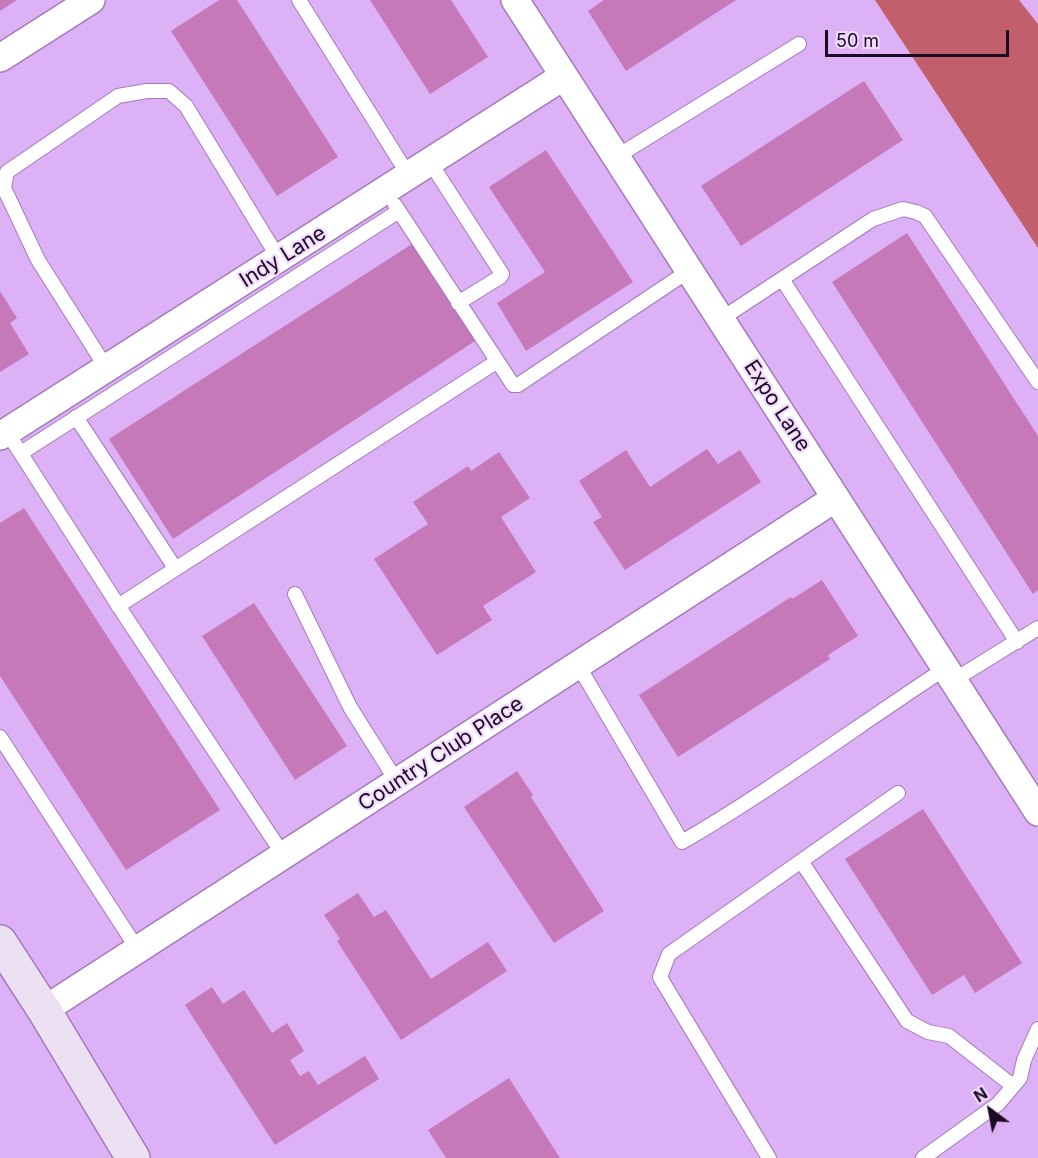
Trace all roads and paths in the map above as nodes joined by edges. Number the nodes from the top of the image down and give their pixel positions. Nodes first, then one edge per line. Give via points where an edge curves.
1 (91, 0) edge
2 (299, 0) edge
3 (516, 0) edge
4 (799, 44) dead end
5 (0, 58) edge
6 (564, 76) junction
7 (616, 157) junction
8 (419, 169) junction
9 (392, 201) junction
10 (279, 259) junction
11 (690, 270) junction
12 (782, 279) junction
13 (458, 303) junction
14 (721, 319) junction
15 (496, 362) junction
16 (107, 369) junction
17 (1038, 382) edge
18 (76, 417) junction
19 (9, 440) edge
20 (836, 498) junction
21 (175, 568) junction
22 (296, 594) dead end
23 (118, 606) junction
24 (1038, 628) edge
25 (1017, 642) junction
26 (579, 665) junction
27 (950, 674) junction
28 (0, 737) edge
29 (398, 782) junction
30 (898, 793) dead end
31 (1038, 812) edge
32 (284, 856) junction
33 (801, 861) junction
34 (0, 942) edge
35 (138, 950) junction
36 (44, 1010) junction
37 (1038, 1029) edge
38 (1012, 1086) junction
39 (133, 1158) edge
40 (769, 1158) edge
41 (923, 1158) edge

1 - 5 street
2 - 8 lane
3 - 6 street, Expo Lane
4 - 7 lane
6 - 7 street, Expo Lane
6 - 8 street, Indy Lane
7 - 11 street, Expo Lane
8 - 9 street, Indy Lane
8 - 13 lane via 502,273
9 - 10 street, Indy Lane
9 - 13 lane
9 - 18 lane
10 - 16 street, Indy Lane
10 - 16 lane via 186,106 169,90 117,96 7,172 4,188 38,260
11 - 14 street, Expo Lane
11 - 15 lane via 518,385 509,382
12 - 14 lane
12 - 17 lane via 873,219 903,209 916,212 925,216
12 - 25 lane
13 - 15 lane
14 - 20 street, Expo Lane
15 - 21 lane
16 - 19 street, Indy Lane
18 - 19 lane
18 - 21 lane
19 - 23 lane
20 - 26 street, Country Club Place
20 - 27 street, Expo Lane
21 - 23 lane
22 - 29 lane via 350,707
23 - 32 lane
24 - 25 lane
25 - 27 lane
26 - 27 lane via 682,842 743,806 874,715
26 - 29 street, Country Club Place
27 - 31 street, Expo Lane
28 - 35 lane
29 - 32 street, Country Club Place
30 - 33 lane
32 - 35 street, Country Club Place
33 - 38 lane via 907,1021 928,1032 949,1036
33 - 40 lane via 669,954 660,977
34 - 36 main road
35 - 36 street, Country Club Place
36 - 39 main road
37 - 38 lane via 1020,1078
38 - 41 lane via 998,1104

